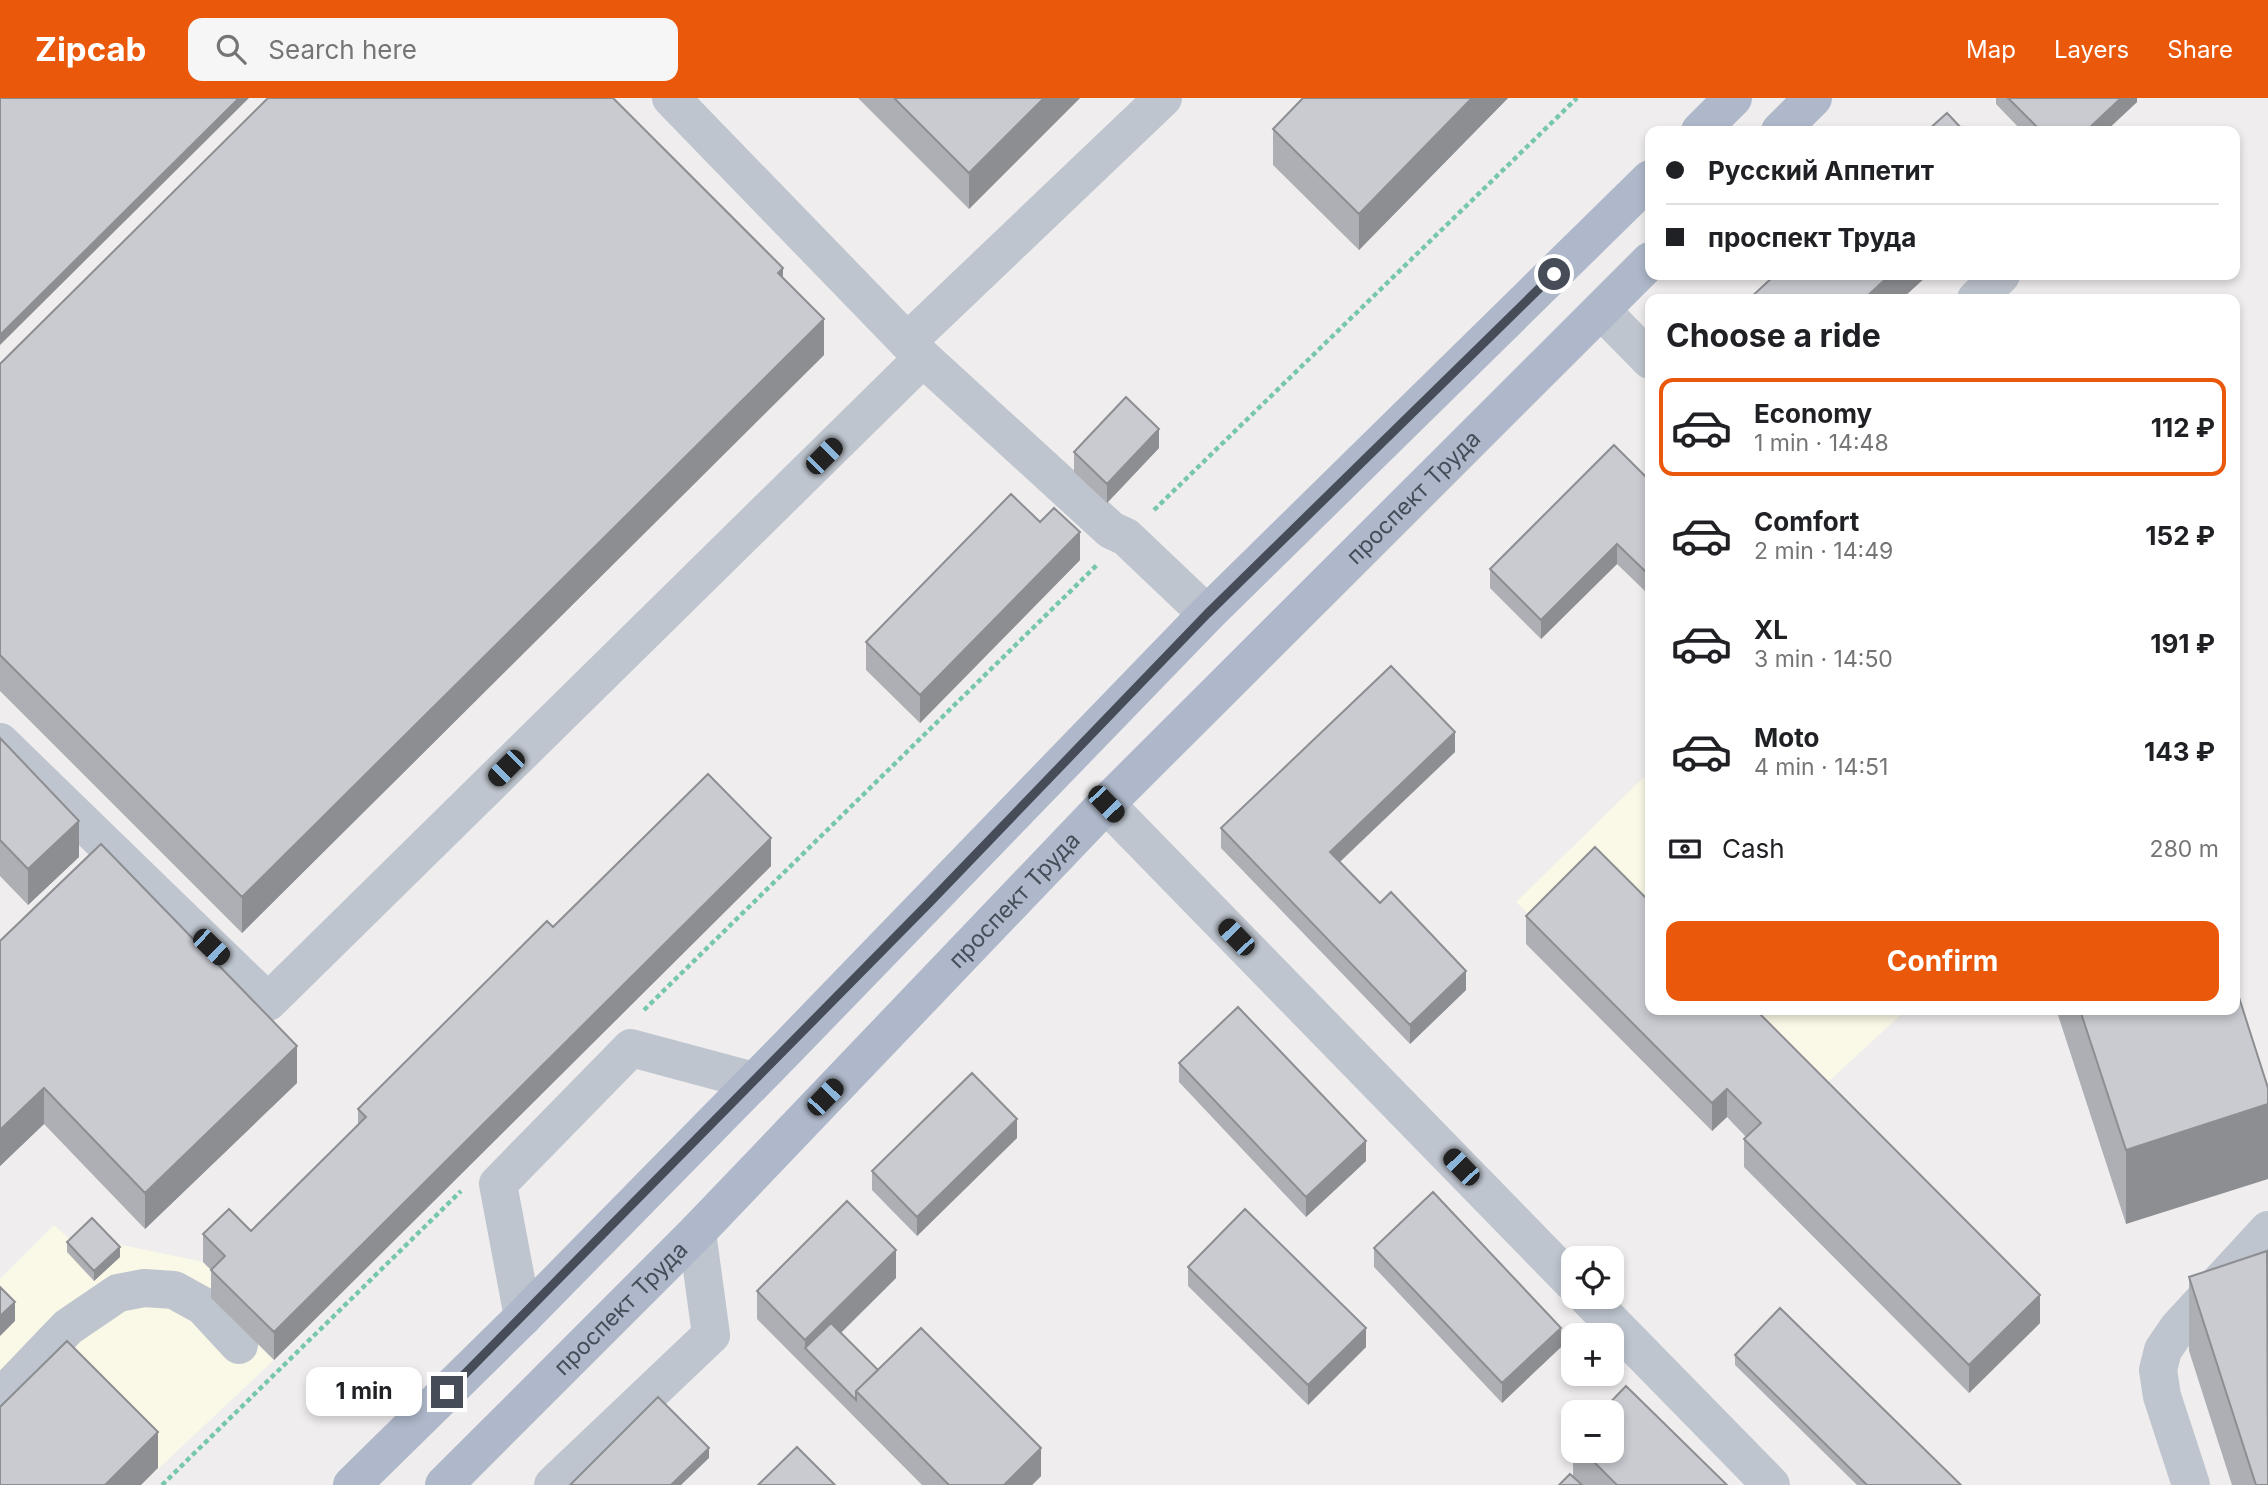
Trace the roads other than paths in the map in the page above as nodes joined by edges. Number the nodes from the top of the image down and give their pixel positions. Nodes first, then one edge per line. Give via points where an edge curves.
1 (671, 98) edge
2 (1163, 98) edge
3 (1734, 98) edge
4 (1813, 98) edge
5 (1705, 126) edge
6 (1785, 126) edge
7 (1645, 185) edge
8 (1645, 266) edge
9 (1996, 280) edge
10 (1981, 294) edge
11 (1601, 310) junction
12 (915, 350) junction
13 (1645, 355) edge
14 (1207, 614) junction
15 (0, 742) edge
16 (1066, 760) junction
17 (1106, 804) junction
18 (754, 1081) junction
19 (2268, 1230) edge
20 (697, 1232) junction
21 (1561, 1271) edge
22 (1599, 1309) edge
23 (523, 1317) junction
24 (239, 1345) dead end
25 (0, 1398) edge
26 (475, 1471) edge
27 (352, 1485) edge
28 (444, 1485) edge
29 (553, 1485) edge
30 (1771, 1485) edge
31 (2191, 1485) edge

1 - 12 street
2 - 12 street
3 - 5 main road
4 - 6 main road
7 - 14 main road
8 - 11 main road, проспект Труда
9 - 10 street
11 - 13 street
11 - 17 main road, проспект Труда
12 - 14 street
12 - 15 street via 268,1003
14 - 16 main road
16 - 17 main road
16 - 18 main road
17 - 20 main road, проспект Труда
17 - 21 street
18 - 23 main road
18 - 23 street via 631,1048 517,1164 498,1184
19 - 31 street via 2162,1350 2158,1370 2162,1396
20 - 26 main road, проспект Труда
20 - 29 street via 711,1335
22 - 30 street
23 - 27 main road
24 - 25 street via 203,1306 174,1290 144,1288 118,1293 68,1327
26 - 28 main road, проспект Труда

